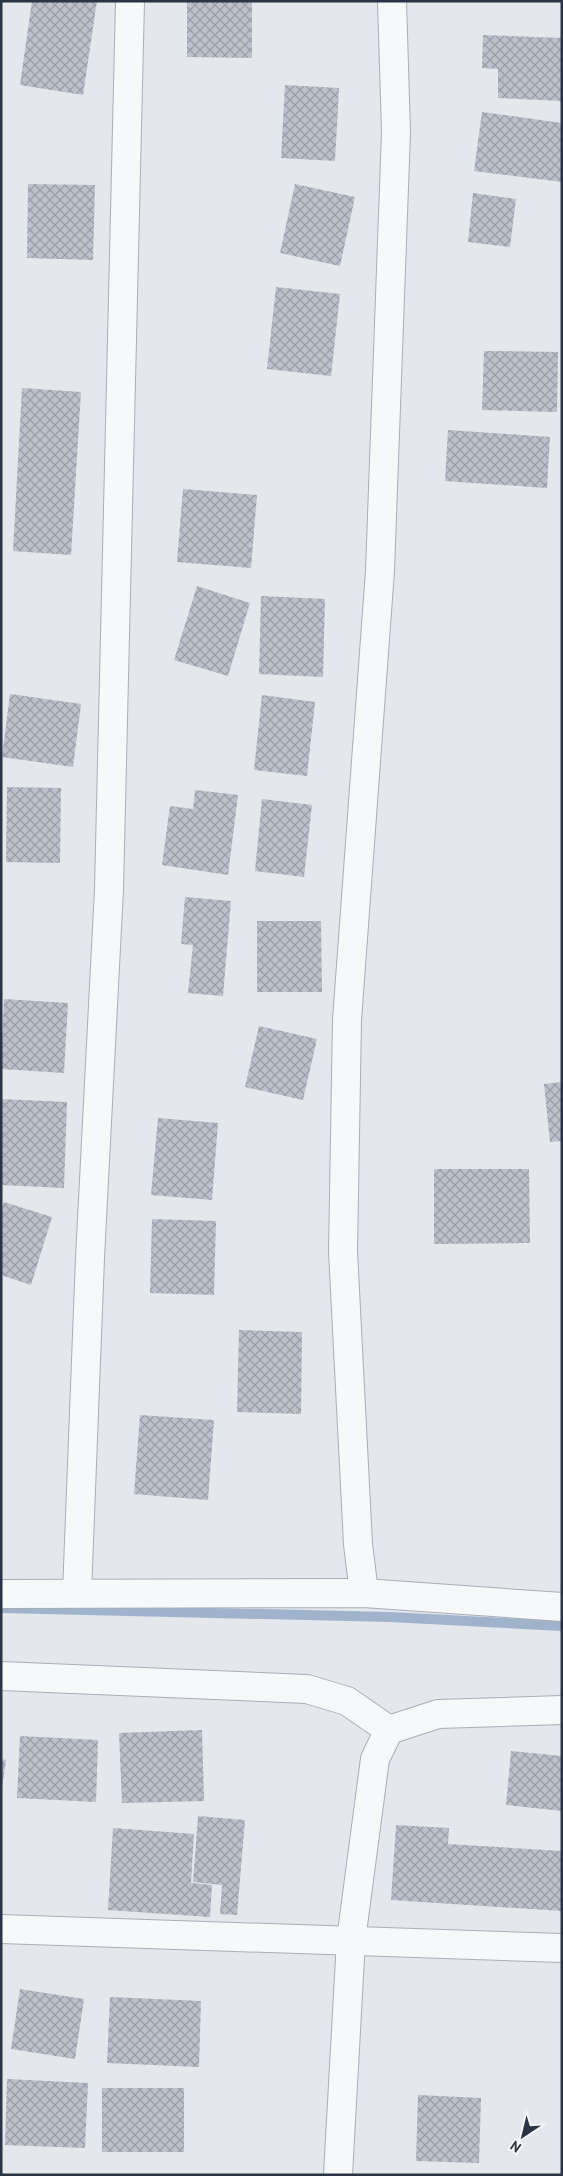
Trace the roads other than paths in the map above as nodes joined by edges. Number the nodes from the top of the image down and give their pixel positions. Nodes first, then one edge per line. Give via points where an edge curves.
1 (130, 1) edge
2 (392, 1) edge
3 (77, 1593) junction
4 (364, 1593) junction
5 (1, 1594) edge
6 (562, 1607) edge
7 (1, 1676) edge
8 (562, 1710) edge
9 (389, 1730) junction
10 (1, 1929) edge
11 (351, 1940) junction
12 (562, 1948) edge
13 (338, 2175) edge

1 - 3 street via 109,889
2 - 4 street via 396,132 380,571 347,1030 343,1252 358,1544
3 - 4 street
3 - 5 street
4 - 6 street
7 - 9 street via 307,1689 347,1701
8 - 9 street via 438,1714
9 - 11 street via 375,1759
10 - 11 street
11 - 12 street
11 - 13 street

